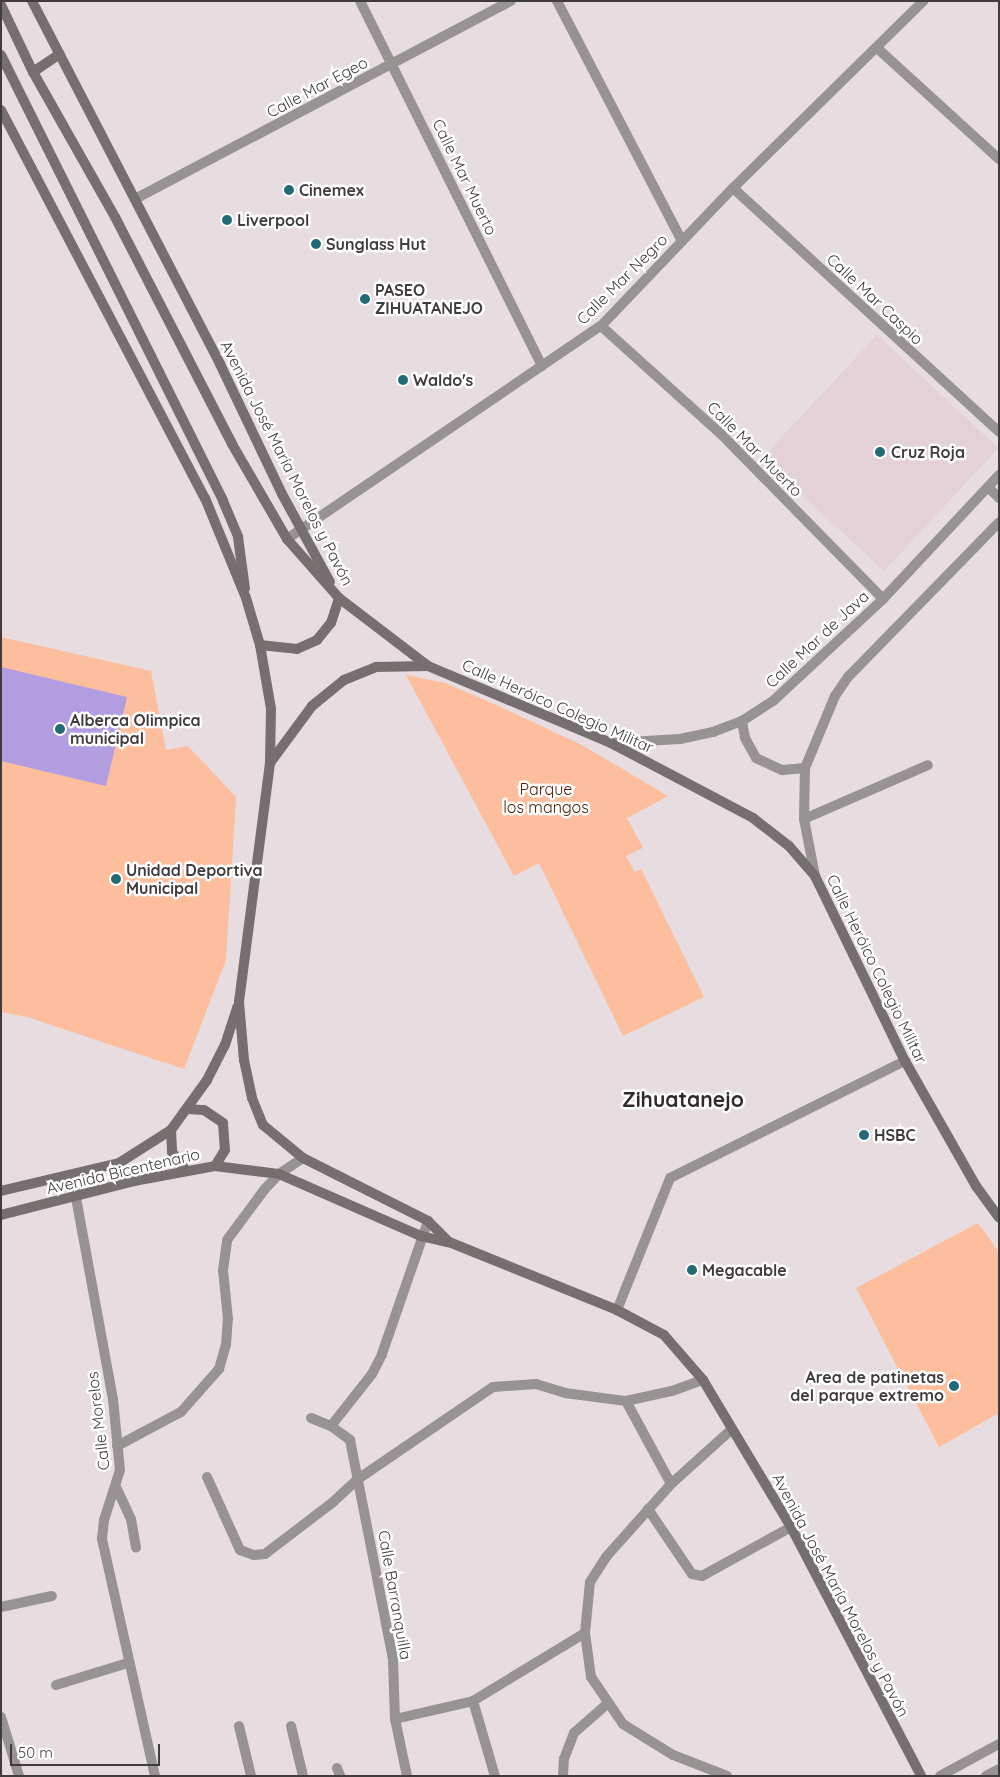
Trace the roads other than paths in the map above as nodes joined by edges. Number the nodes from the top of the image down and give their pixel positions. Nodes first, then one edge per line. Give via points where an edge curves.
1 (32, 1) edge
2 (360, 1) edge
3 (511, 1) edge
4 (557, 1) edge
5 (923, 1) edge
6 (1, 5) edge
7 (877, 48) junction
8 (60, 54) junction
9 (1, 55) edge
10 (392, 64) junction
11 (33, 72) junction
12 (1, 110) edge
13 (999, 159) edge
14 (732, 188) junction
15 (136, 199) junction
16 (682, 241) junction
17 (601, 326) junction
18 (542, 366) junction
19 (999, 432) edge
20 (999, 476) edge
21 (988, 487) junction
22 (999, 498) edge
23 (999, 522) edge
24 (301, 527) junction
25 (287, 539) junction
26 (246, 598) junction
27 (339, 598) junction
28 (883, 599) junction
29 (260, 645) junction
30 (428, 666) junction
31 (742, 721) junction
32 (611, 743) junction
33 (270, 763) junction
34 (928, 765) dead end
35 (805, 768) junction
36 (804, 819) junction
37 (815, 876) junction
38 (239, 1002) junction
39 (905, 1061) junction
40 (188, 1109) junction
41 (171, 1130) junction
42 (304, 1158) junction
43 (215, 1166) junction
44 (185, 1169) junction
45 (279, 1174) junction
46 (72, 1176) junction
47 (1, 1191) edge
48 (76, 1198) junction
49 (1, 1215) edge
50 (999, 1218) edge
51 (428, 1221) junction
52 (421, 1236) junction
53 (449, 1242) junction
54 (617, 1310) junction
55 (703, 1380) junction
56 (626, 1401) junction
57 (311, 1418) dead end
58 (331, 1426) junction
59 (731, 1430) junction
60 (118, 1446) junction
61 (207, 1477) dead end
62 (358, 1478) junction
63 (671, 1484) junction
64 (116, 1488) junction
65 (648, 1509) junction
66 (791, 1527) junction
67 (136, 1548) dead end
68 (52, 1596) dead end
69 (1, 1607) edge
70 (585, 1632) junction
71 (128, 1663) junction
72 (56, 1685) dead end
73 (473, 1701) junction
74 (608, 1703) junction
75 (1, 1717) edge
76 (395, 1719) junction
77 (240, 1726) dead end
78 (291, 1726) dead end
79 (999, 1744) edge
80 (999, 1769) edge
81 (19, 1776) edge
82 (155, 1776) edge
83 (251, 1776) edge
84 (303, 1776) edge
85 (407, 1776) edge
86 (495, 1776) edge
87 (564, 1776) edge
88 (727, 1776) edge
89 (921, 1776) edge
90 (940, 1776) edge
91 (986, 1776) edge

1 - 8 main road, Avenida José María Morelos y Pavón
2 - 10 street, Calle Mar Muerto
3 - 10 street, Calle Mar Egeo
4 - 16 street
5 - 7 street, Calle Mar Negro
6 - 11 main road, Avenida José María Morelos y Pavón
7 - 13 street
7 - 14 street, Calle Mar Negro
8 - 11 main road
8 - 15 main road, Avenida José María Morelos y Pavón
9 - 26 main road, Avenida José María Morelos y Pavón via 223,501 238,537
10 - 15 street, Calle Mar Egeo
10 - 18 street, Calle Mar Muerto
11 - 25 main road, Avenida José María Morelos y Pavón via 114,217 232,444
12 - 26 main road, Avenida José María Morelos y Pavón via 205,498
14 - 16 street, Calle Mar Negro
14 - 19 street, Calle Mar Caspio
15 - 24 main road, Avenida José María Morelos y Pavón
16 - 17 street, Calle Mar Negro
17 - 18 street, Calle Mar Negro
17 - 28 street, Calle Mar Muerto via 721,434
18 - 24 street, Calle Mar Negro
20 - 21 street, Calle Mar de Java
21 - 22 street
21 - 28 street, Calle Mar de Java
23 - 35 street via 848,676 835,696
24 - 25 street, Calle Mar Negro
24 - 27 main road, Avenida José María Morelos y Pavón
25 - 27 main road, Avenida José María Morelos y Pavón
26 - 29 main road, Avenida José María Morelos y Pavón
27 - 29 main road via 331,623 318,640 297,649
27 - 30 main road, Calle Heróico Colegio Militar
28 - 31 street, Calle Mar de Java via 805,674 773,701
29 - 33 main road, Avenida José María Morelos y Pavón via 271,709
30 - 32 main road, Calle Heróico Colegio Militar
30 - 33 main road via 376,667 344,680 312,706
31 - 32 street, Calle Mar de Java via 680,739
31 - 35 street via 748,744 756,758 782,770
32 - 37 main road, Calle Heróico Colegio Militar via 753,818 789,846
33 - 38 main road, Avenida José María Morelos y Pavón
34 - 36 street
35 - 36 street
36 - 37 street
37 - 39 main road, Calle Heróico Colegio Militar
38 - 40 main road, Avenida Bicentenario via 225,1046
38 - 42 main road, Avenida José María Morelos y Pavón via 244,1060 263,1125
39 - 50 main road, Calle Heróico Colegio Militar via 976,1186
39 - 54 street via 670,1178
40 - 41 main road, Avenida Bicentenario
40 - 43 main road via 204,1110 224,1123 225,1150
41 - 44 main road via 172,1152
41 - 46 main road, Avenida Bicentenario via 119,1162
42 - 45 street
42 - 51 main road, Avenida José María Morelos y Pavón
43 - 44 main road, Avenida Bicentenario
43 - 45 main road, Avenida Bicentenario
44 - 48 main road, Avenida Bicentenario
45 - 52 main road, Avenida Bicentenario
45 - 60 street via 227,1240 223,1270 228,1319 226,1345 219,1369 180,1412
46 - 47 main road, Avenida Bicentenario
46 - 48 street, Calle Morelos
48 - 49 main road, Avenida Bicentenario
48 - 60 street, Calle Morelos via 113,1398
51 - 52 street
51 - 53 main road, Avenida José María Morelos y Pavón
52 - 53 main road, Avenida Bicentenario
52 - 58 street via 382,1354 372,1374
53 - 54 main road, Avenida José María Morelos y Pavón
54 - 55 main road, Avenida José María Morelos y Pavón via 664,1335
55 - 56 street
55 - 59 main road, Avenida José María Morelos y Pavón
56 - 62 street via 565,1393 536,1384 493,1387
56 - 63 street
57 - 58 street, Calle Barranquilla
58 - 62 street, Calle Barranquilla via 350,1440
59 - 63 street
59 - 66 main road, Avenida José María Morelos y Pavón
60 - 64 street, Calle Morelos via 120,1470
61 - 62 street via 240,1550 254,1556 265,1554
62 - 76 street, Calle Barranquilla via 393,1660
63 - 65 street
64 - 67 street via 131,1519
64 - 71 street, Calle Morelos via 104,1520 102,1539
65 - 66 street via 692,1574 702,1576
65 - 70 street via 590,1582
66 - 89 main road, Avenida José María Morelos y Pavón
68 - 69 street
70 - 73 street
70 - 74 street via 591,1676
71 - 72 street
71 - 82 street, Calle Morelos
73 - 76 street
73 - 86 street
74 - 87 street via 574,1733
74 - 88 street via 623,1724 665,1750
75 - 81 street
76 - 85 street, Calle Barranquilla
77 - 83 street
78 - 84 street
79 - 90 street
80 - 91 street

